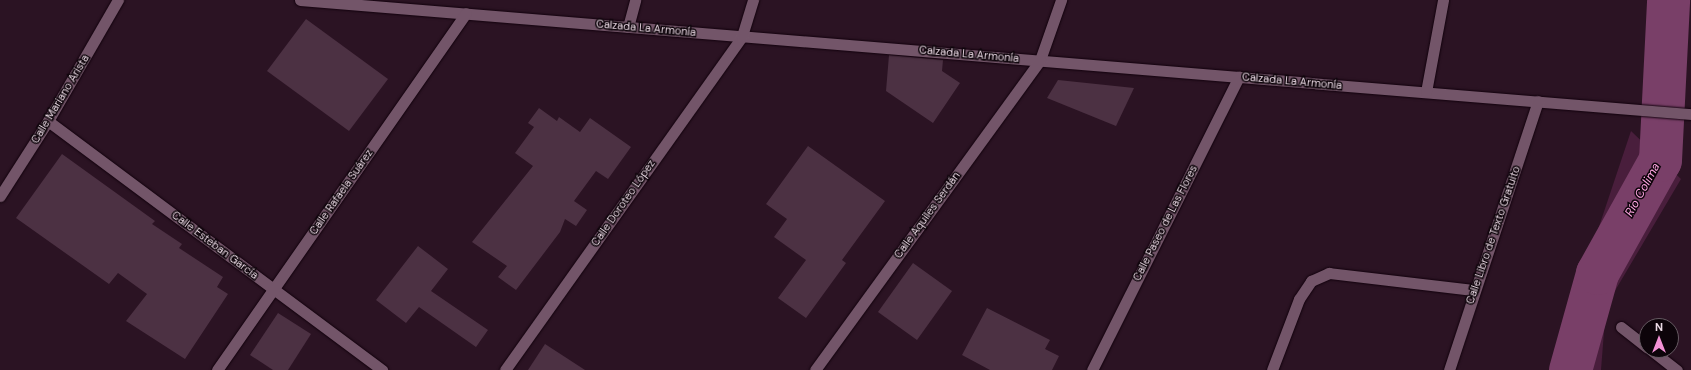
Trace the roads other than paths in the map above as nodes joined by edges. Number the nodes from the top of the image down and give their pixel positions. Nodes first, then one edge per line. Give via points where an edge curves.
1 (118, 0) edge
2 (300, 0) edge
3 (635, 0) edge
4 (753, 0) edge
5 (1061, 0) edge
6 (1444, 0) edge
7 (466, 13) junction
8 (628, 27) junction
9 (742, 36) junction
10 (1040, 60) junction
11 (1239, 77) junction
12 (1426, 92) junction
13 (1538, 101) junction
14 (1691, 114) edge
15 (48, 121) junction
16 (0, 196) edge
17 (274, 289) junction
18 (1474, 290) junction
19 (1620, 326) dead end
20 (1639, 341) edge
21 (1661, 358) edge
22 (217, 370) edge
23 (382, 370) edge
24 (504, 370) edge
25 (815, 370) edge
26 (1092, 370) edge
27 (1272, 370) edge
28 (1449, 370) edge
29 (1677, 370) edge

1 - 15 street, Calle Mariano Arista
2 - 7 street, Calzada La Armonía
3 - 8 street
4 - 9 street, Calle Doroteo López
5 - 10 street, Calle Aquiles Serdán
6 - 12 street
7 - 8 street, Calzada La Armonía
7 - 17 street, Calle Rafaela Suárez
8 - 9 street, Calzada La Armonía
9 - 10 street, Calzada La Armonía
9 - 24 street, Calle Doroteo López
10 - 11 street, Calzada La Armonía
10 - 25 street, Calle Aquiles Serdán
11 - 12 street, Calzada La Armonía
11 - 26 street, Calle Paseo de Las Flores
12 - 13 street, Calzada La Armonía
13 - 14 street, Calzada La Armonía
13 - 18 street, Calle Libro de Texto Gratuito
15 - 16 street, Calle Mariano Arista
15 - 17 street, Calle Esteban García
17 - 22 street, Calle Rafaela Suárez
17 - 23 street, Calle Esteban García
18 - 27 street via 1329,273 1311,281 1299,299
18 - 28 street, Calle Libro de Texto Gratuito
19 - 20 street
21 - 29 street

